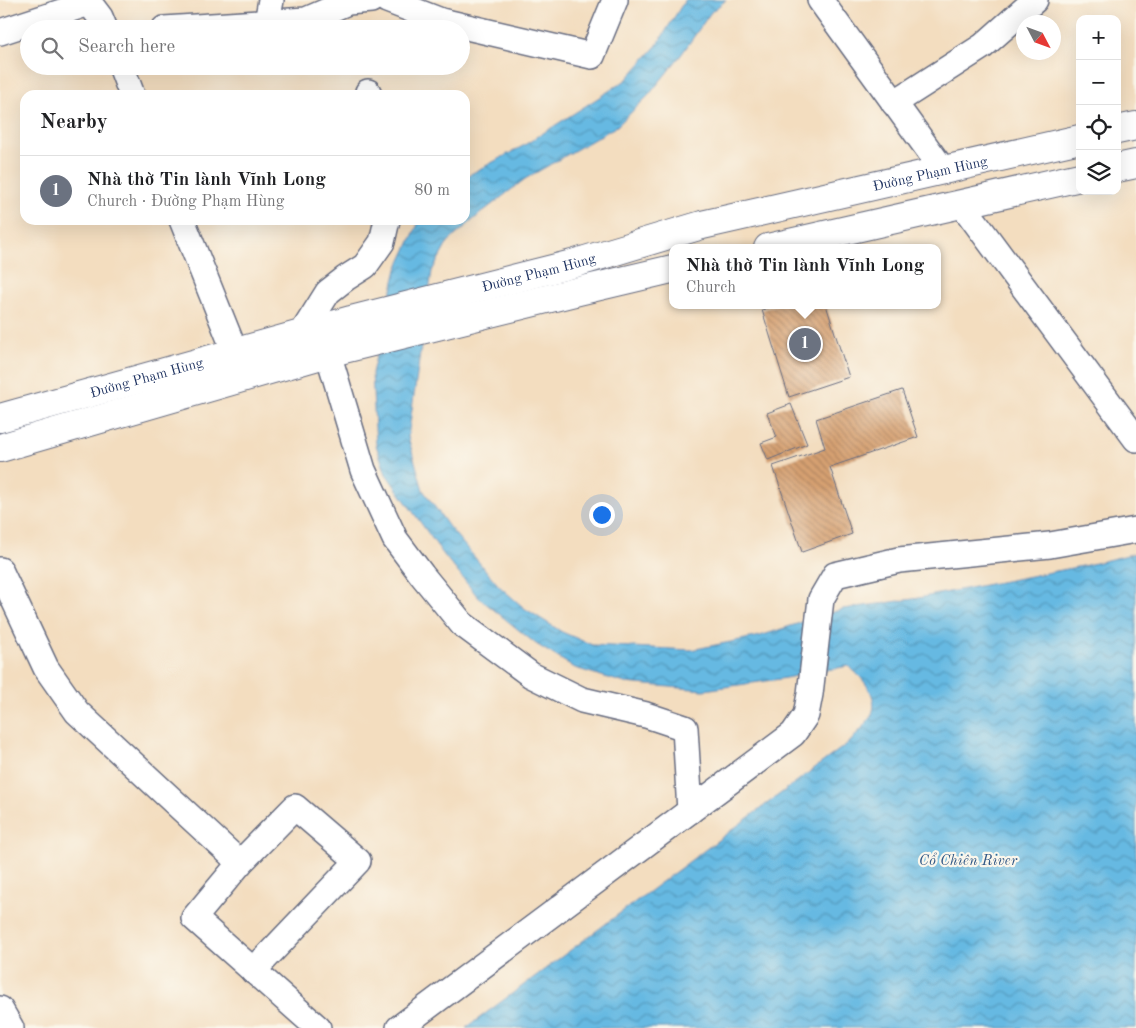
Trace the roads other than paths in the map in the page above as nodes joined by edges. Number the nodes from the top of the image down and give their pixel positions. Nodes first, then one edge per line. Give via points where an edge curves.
1 (371, 0) edge
2 (387, 0) edge
3 (615, 0) edge
4 (820, 0) edge
5 (1035, 0) edge
6 (88, 2) edge
7 (269, 11) edge
8 (35, 20) edge
9 (101, 20) edge
10 (216, 20) edge
11 (437, 20) edge
12 (20, 25) edge
13 (470, 28) edge
14 (0, 32) edge
15 (124, 75) edge
16 (130, 90) edge
17 (894, 103) junction
18 (1136, 126) edge
19 (1121, 129) edge
20 (1076, 140) edge
21 (1136, 164) edge
22 (1121, 167) edge
23 (943, 170) junction
24 (1076, 178) edge
25 (962, 204) junction
26 (184, 225) edge
27 (386, 225) edge
28 (786, 244) edge
29 (669, 270) edge
30 (301, 335) junction
31 (235, 352) junction
32 (328, 354) junction
33 (0, 418) edge
34 (1132, 427) edge
35 (0, 448) edge
36 (1136, 530) edge
37 (0, 570) edge
38 (690, 811) junction
39 (240, 863) junction
40 (253, 972) junction
41 (0, 1009) edge
42 (11, 1028) edge
43 (318, 1028) edge
44 (399, 1028) edge

1 - 7 street via 348,2 306,20
2 - 11 street
3 - 13 street via 592,56
4 - 17 street
5 - 17 street via 983,46
6 - 8 street
6 - 9 street
7 - 10 street
12 - 14 street
15 - 16 street
17 - 23 street
18 - 19 main road
20 - 23 main road, Đường Phạm Hùng
21 - 22 main road
23 - 30 main road, Đường Phạm Hùng via 702,225 572,264
24 - 25 main road
25 - 28 main road
25 - 34 street
26 - 31 street
27 - 30 street via 382,242 365,266 328,292
29 - 32 main road, Đường Phạm Hùng
30 - 31 main road, Đường Phạm Hùng
31 - 33 main road, Đường Phạm Hùng
32 - 35 main road, Đường Phạm Hùng
32 - 38 street via 363,470 395,539 422,575 462,624 531,675 582,700 685,728
36 - 38 street via 1050,545 899,560 835,575 822,599 806,714 793,734
37 - 39 street via 46,668 77,712
38 - 44 street
39 - 40 street via 194,918
39 - 40 street via 295,807 358,862
40 - 43 street
41 - 42 street

